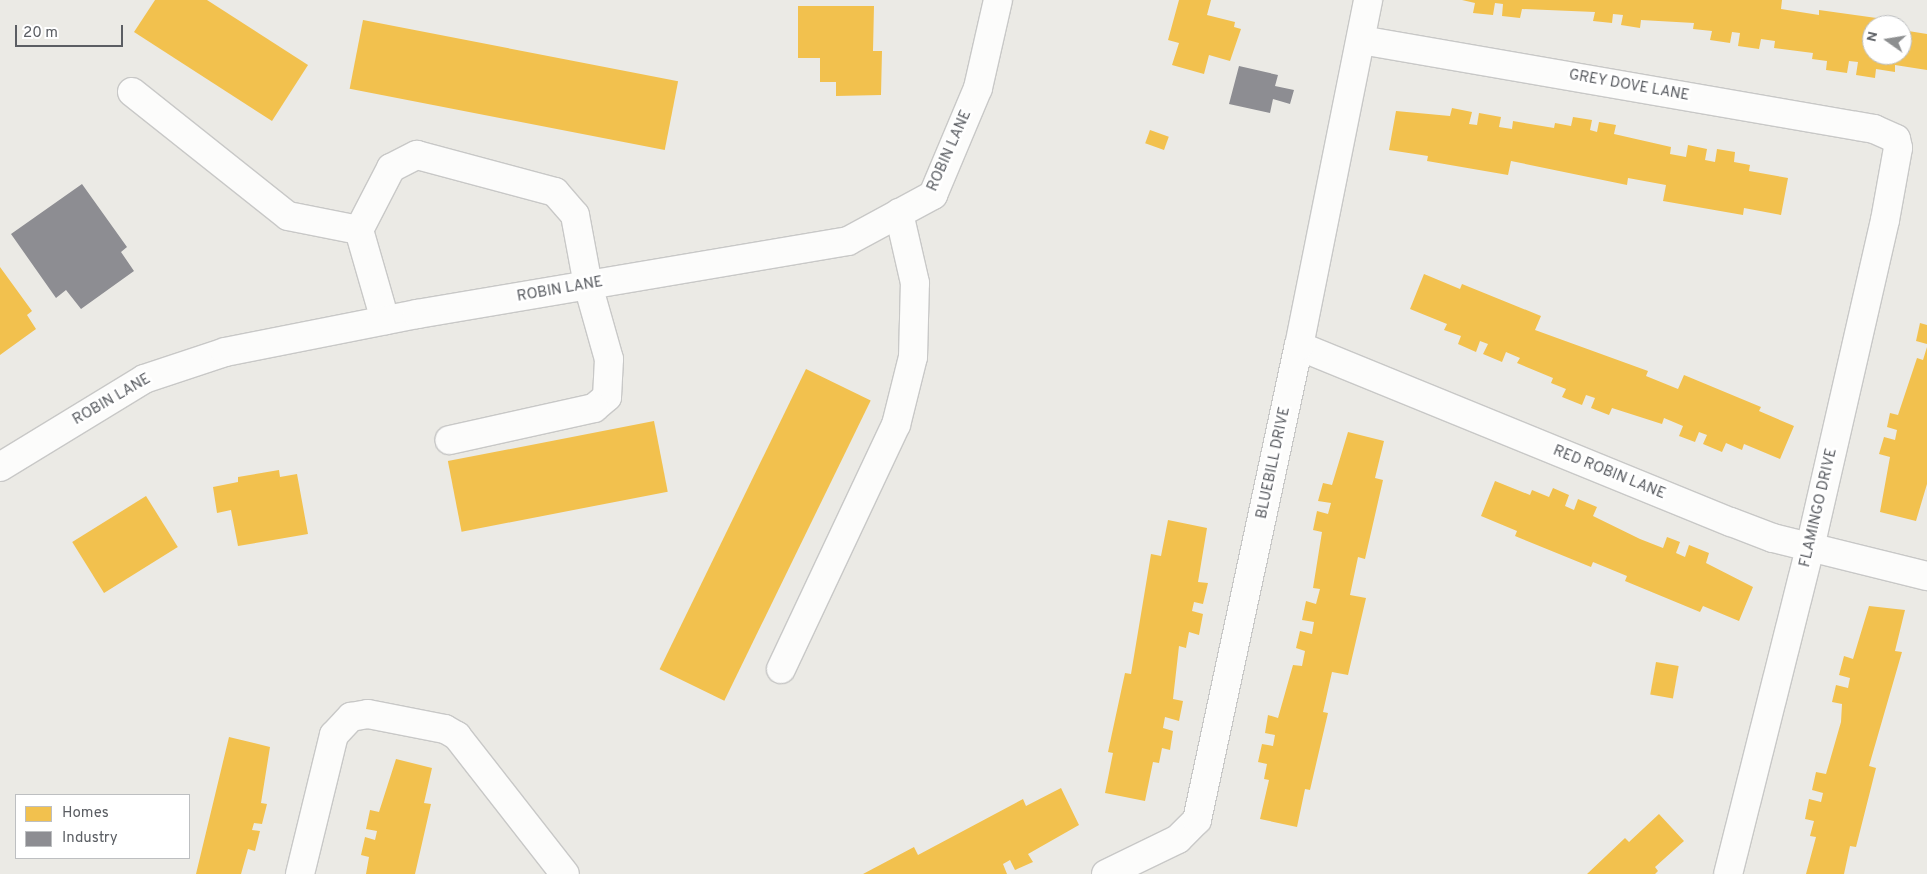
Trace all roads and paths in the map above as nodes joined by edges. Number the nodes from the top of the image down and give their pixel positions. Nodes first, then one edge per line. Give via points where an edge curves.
1 (998, 0) edge
2 (1368, 0) edge
3 (1361, 40) junction
4 (132, 92) dead end
5 (1896, 139) joint
6 (899, 213) junction
7 (359, 230) junction
8 (588, 285) junction
9 (385, 320) junction
10 (1299, 346) junction
11 (450, 440) dead end
12 (0, 466) edge
13 (1810, 548) junction
14 (1927, 576) edge
15 (781, 669) dead end
16 (300, 874) edge
17 (565, 874) edge
18 (1106, 874) edge
19 (1728, 874) edge

1 - 6 street, ROBIN LANE via 978,88 933,195
2 - 3 street, BLUEBILL DRIVE
3 - 5 street, GREY DOVE LANE via 1874,129
3 - 10 street, BLUEBILL DRIVE
4 - 7 street via 288,216
5 - 13 street, FLAMINGO DRIVE via 1898,148 1885,220
6 - 8 street, ROBIN LANE via 848,241
6 - 15 street via 915,283 913,357 896,425
7 - 8 street via 391,168 417,155 556,192 575,215
7 - 9 street
8 - 9 street, ROBIN LANE
8 - 11 street via 609,359 607,397 594,408
9 - 12 street, ROBIN LANE via 225,352 144,379
10 - 13 street, RED ROBIN LANE via 1731,522
10 - 18 street, BLUEBILL DRIVE via 1197,820 1178,839
13 - 14 street, RED ROBIN LANE
13 - 19 street, FLAMINGO DRIVE
16 - 17 street via 334,735 351,717 368,714 408,721 457,736

